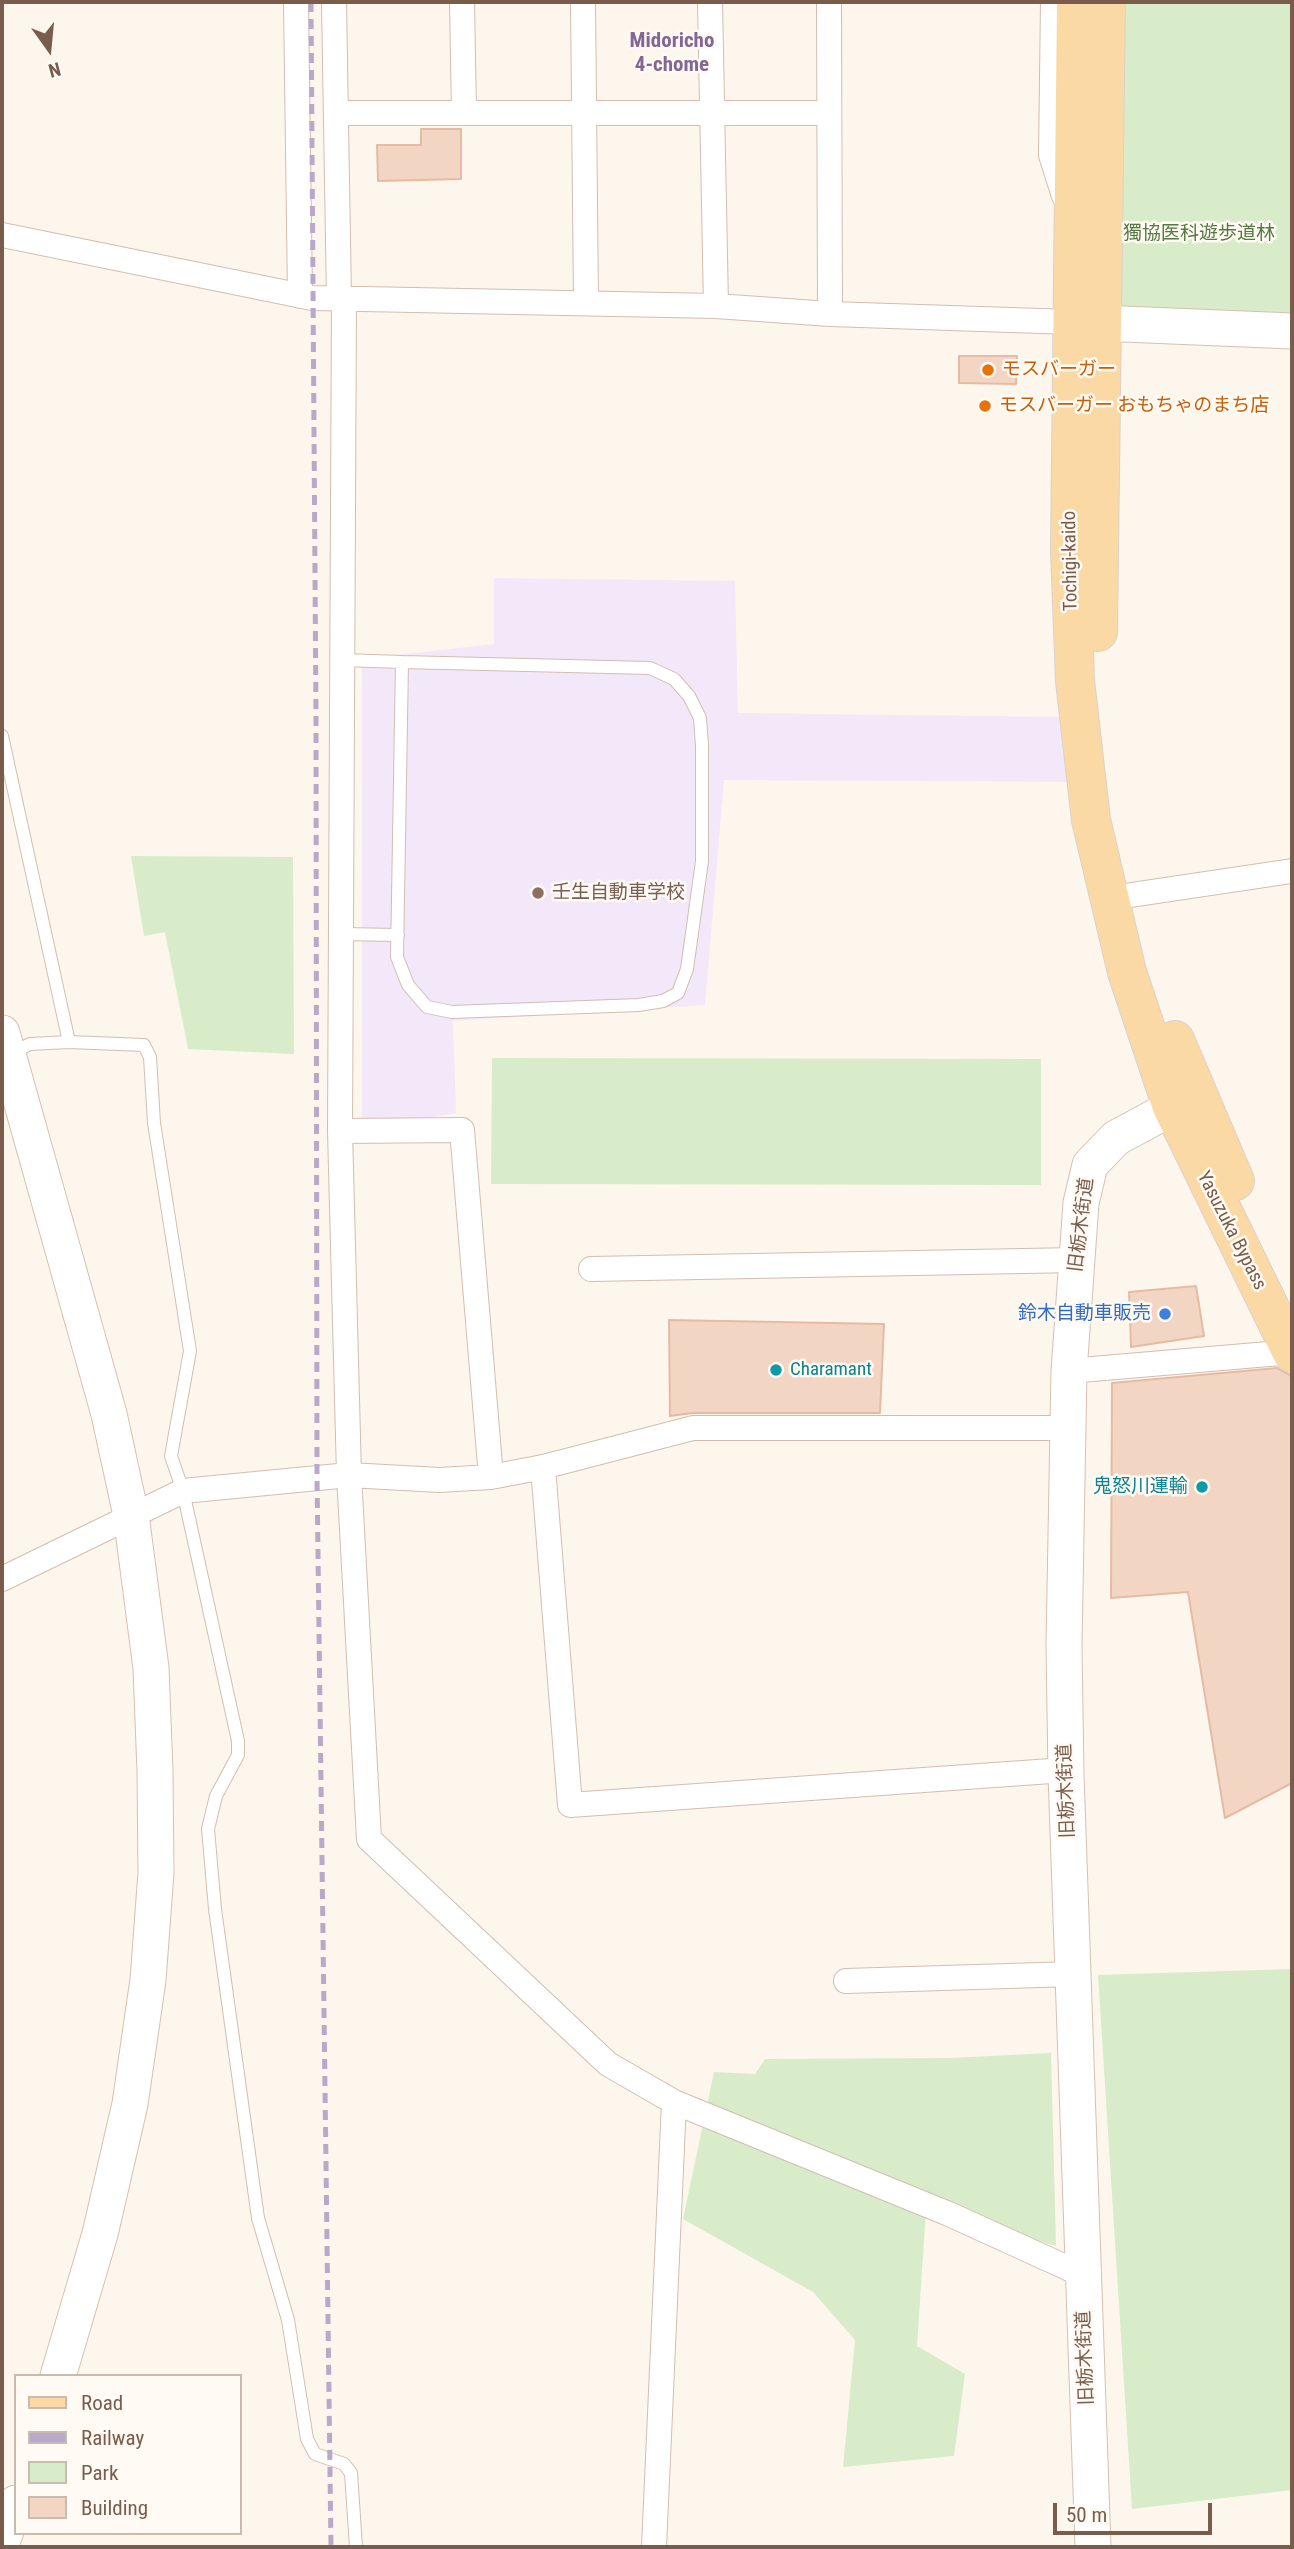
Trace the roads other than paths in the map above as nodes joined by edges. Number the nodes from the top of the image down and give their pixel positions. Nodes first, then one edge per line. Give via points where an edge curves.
1 (296, 2) edge
2 (334, 2) edge
3 (462, 2) edge
4 (583, 2) edge
5 (710, 2) edge
6 (829, 2) edge
7 (1053, 2) edge
8 (1076, 2) edge
9 (1106, 2) edge
10 (336, 113) junction
11 (464, 113) junction
12 (584, 113) junction
13 (713, 113) junction
14 (829, 113) junction
15 (1072, 223) junction
16 (2, 235) edge
17 (300, 296) junction
18 (342, 299) junction
19 (586, 303) junction
20 (716, 306) junction
21 (830, 314) junction
22 (1085, 323) junction
23 (1292, 331) edge
24 (342, 660) junction
25 (402, 662) junction
26 (2, 736) edge
27 (1292, 871) edge
28 (1131, 895) junction
29 (341, 934) junction
30 (398, 935) junction
31 (69, 1042) junction
32 (4, 1047) edge
33 (1184, 1101) junction
34 (340, 1131) junction
35 (1077, 1261) junction
36 (591, 1269) dead end
37 (1292, 1296) edge
38 (1292, 1352) edge
39 (1069, 1371) junction
40 (1066, 1428) junction
41 (543, 1467) junction
42 (349, 1475) junction
43 (491, 1478) junction
44 (183, 1491) junction
45 (131, 1515) junction
46 (2, 1579) edge
47 (1066, 1774) junction
48 (1073, 1974) junction
49 (846, 1981) dead end
50 (674, 2102) junction
51 (1083, 2275) junction
52 (59, 2374) edge
53 (356, 2547) edge
54 (654, 2547) edge
55 (1093, 2547) edge

1 - 17 street
2 - 10 street
3 - 11 street
4 - 12 street
5 - 13 street
6 - 14 street
7 - 15 street via 1051,155
8 - 15 main road, Tochigi-kaido
9 - 22 main road, Tochigi-kaido
10 - 11 street
10 - 18 street
11 - 12 street
12 - 13 street
12 - 19 street
13 - 14 street
13 - 20 street
14 - 21 street
15 - 22 main road, Tochigi-kaido
16 - 17 street
17 - 18 street
18 - 19 street
18 - 24 street
19 - 20 street
20 - 21 street
21 - 22 street
22 - 23 street
22 - 28 main road, Tochigi-kaido via 1100,705 1114,815
22 - 33 main road, Tochigi-kaido via 1070,550 1075,681 1091,820 1127,972
24 - 25 lane
24 - 29 street
25 - 30 lane
25 - 30 lane via 650,668 674,679 700,718 704,792 701,873 687,970 678,993 663,1001 452,1012 427,1007 408,985 397,957
26 - 31 lane
27 - 28 street
28 - 33 main road, Tochigi-kaido via 1173,1034
29 - 30 lane
29 - 34 street
31 - 32 lane
31 - 44 lane via 144,1045 150,1057 154,1123 190,1351 171,1456
32 - 45 street via 109,1414
33 - 35 street, 旧栃木街道 via 1116,1138 1090,1165
33 - 37 main road, Yasuzuka Bypass
33 - 38 main road, Yasuzuka Bypass
34 - 42 street
34 - 43 street via 463,1130
35 - 36 street
35 - 39 street, 旧栃木街道
38 - 39 street
39 - 40 street, 旧栃木街道
40 - 41 street via 694,1428
40 - 47 street, 旧栃木街道
41 - 43 street
41 - 47 street via 570,1805 1051,1771
42 - 43 street
42 - 44 street
42 - 50 street via 369,1839 608,2064
44 - 45 street
44 - 53 lane via 238,1741 238,1755 216,1796 208,1829 258,2218 288,2320 307,2439 316,2454 344,2464 351,2473
45 - 46 street
45 - 52 street via 151,1668 156,1873 150,1953 130,2104 116,2170
47 - 48 street, 旧栃木街道
48 - 49 street
48 - 51 street, 旧栃木街道
50 - 51 street via 949,2214
50 - 54 street
51 - 55 street, 旧栃木街道

